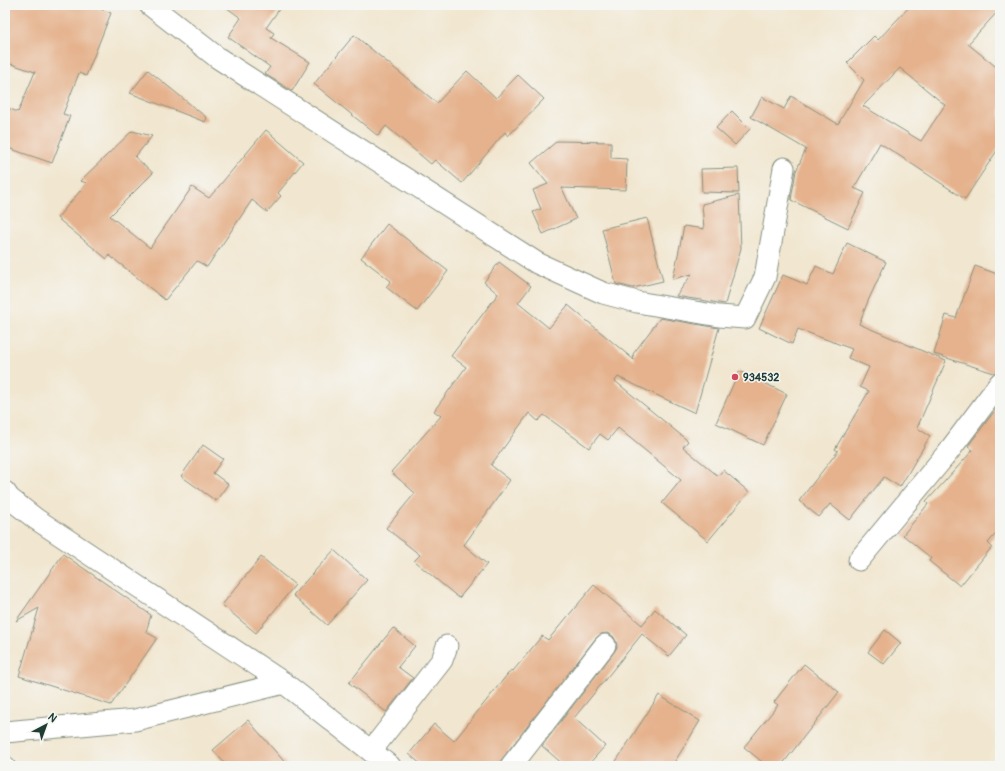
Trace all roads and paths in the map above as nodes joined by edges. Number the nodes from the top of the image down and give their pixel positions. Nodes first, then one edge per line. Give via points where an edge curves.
1 (150, 5) edge
2 (784, 168) dead end
3 (1000, 383) edge
4 (5, 492) edge
5 (859, 560) dead end
6 (605, 645) dead end
7 (446, 646) dead end
8 (284, 683) junction
9 (5, 732) edge
10 (371, 751) junction
11 (5, 760) edge
12 (10, 766) edge
13 (390, 766) edge
14 (512, 766) edge

1 - 2 street via 218,58 537,263 604,293 637,302 745,318 765,277
3 - 5 street via 949,452
4 - 8 street via 36,519
6 - 14 street
7 - 10 street via 442,660
8 - 9 street via 135,720
8 - 10 street
10 - 13 street
11 - 12 lane

